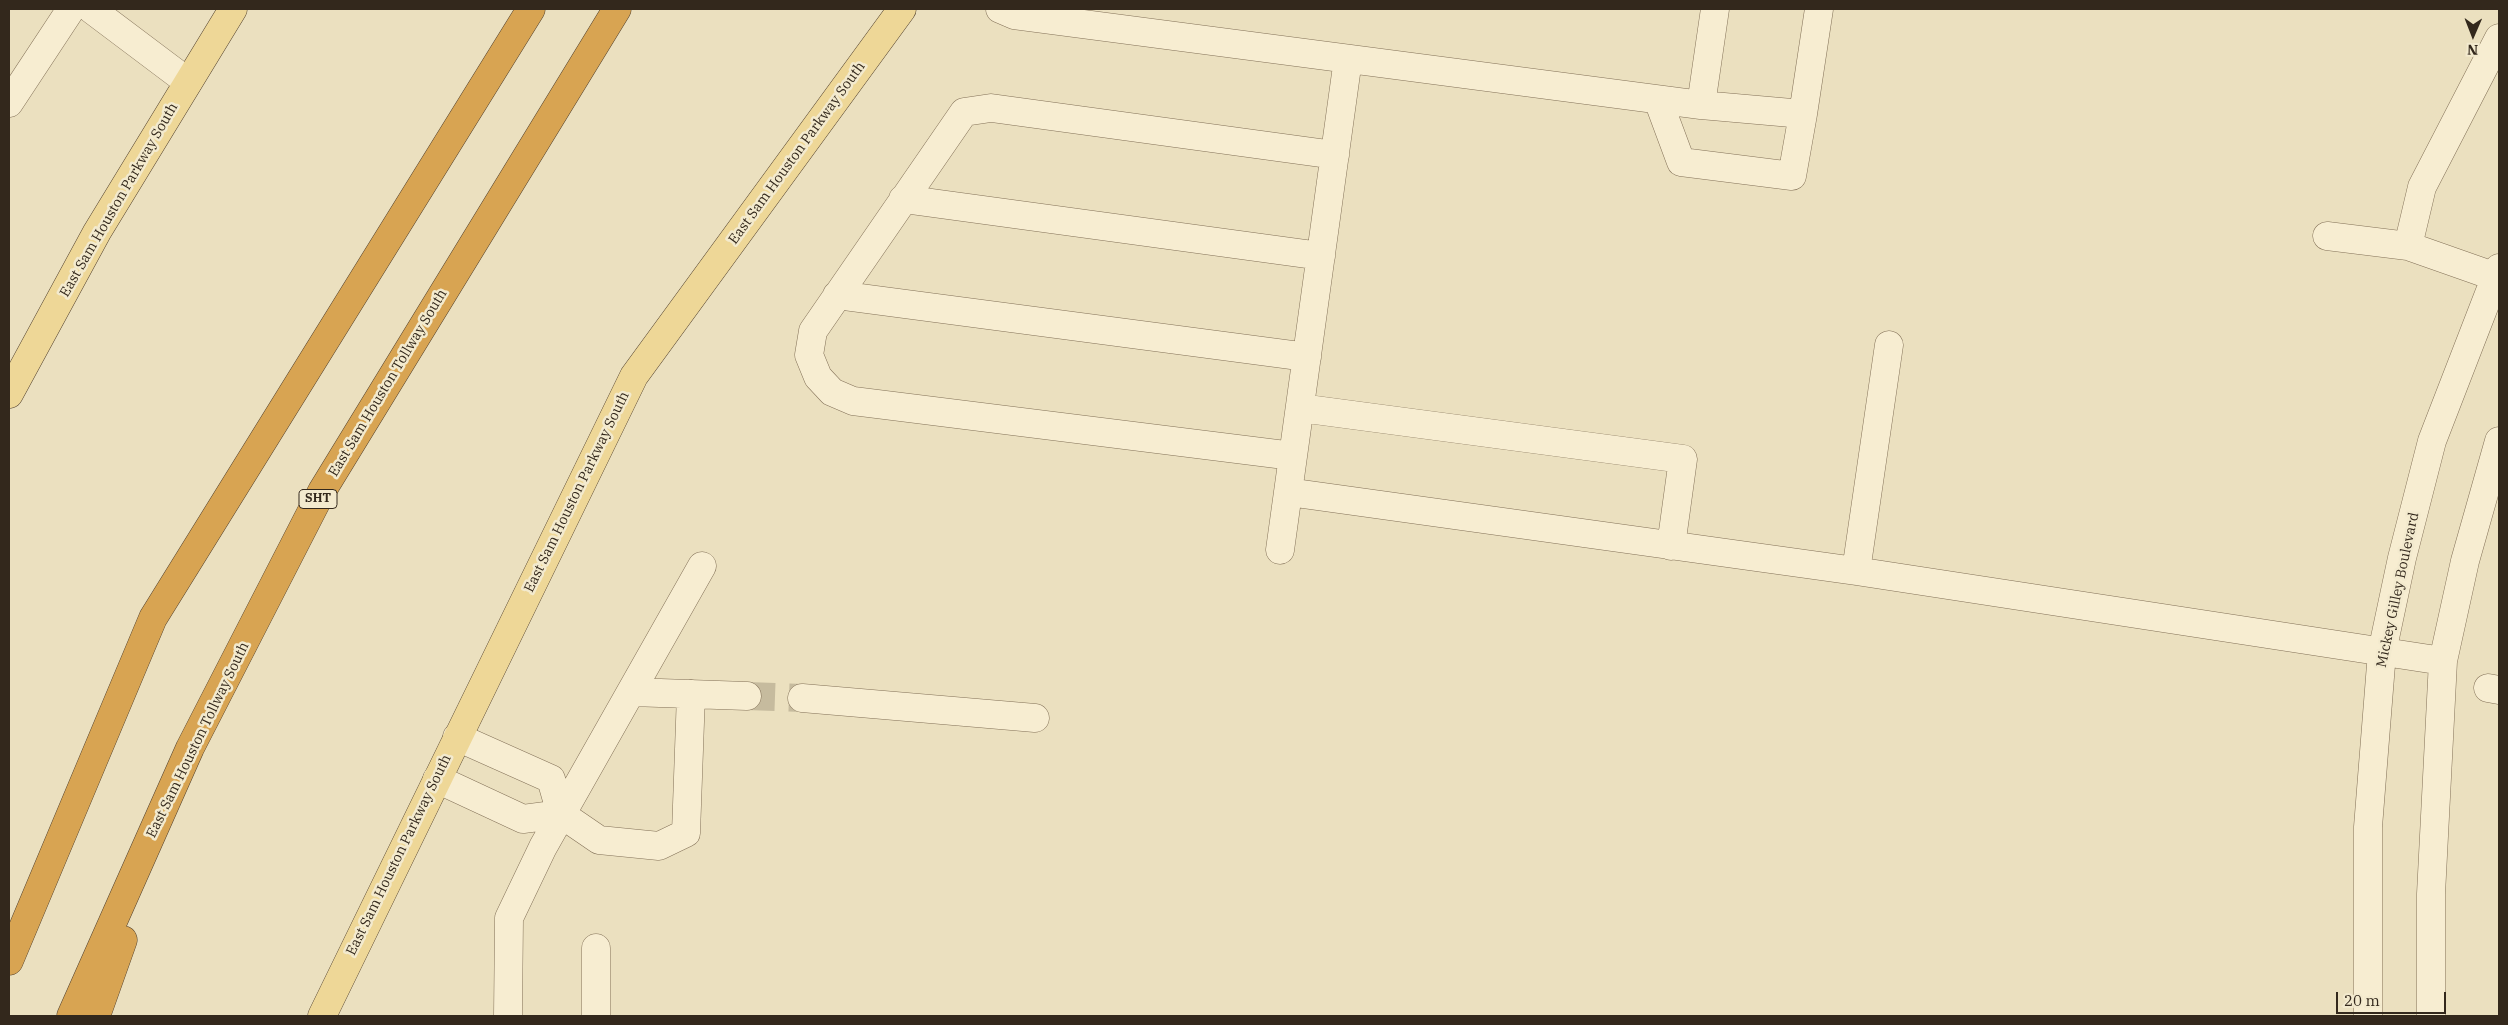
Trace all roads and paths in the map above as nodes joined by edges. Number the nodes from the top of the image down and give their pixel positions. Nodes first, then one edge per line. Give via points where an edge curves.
1 (71, 9) edge
2 (91, 9) edge
3 (233, 9) edge
4 (530, 9) edge
5 (617, 9) edge
6 (902, 9) edge
7 (1000, 9) edge
8 (1715, 9) edge
9 (1819, 9) edge
10 (1059, 15) edge
11 (2499, 38) edge
12 (1348, 59) junction
13 (17, 73) edge
14 (188, 82) junction
15 (1658, 100) junction
16 (9, 103) edge
17 (1701, 105) junction
18 (1803, 114) junction
19 (1335, 155) junction
20 (903, 199) junction
21 (2328, 236) dead end
22 (2408, 246) junction
23 (1322, 256) junction
24 (2498, 274) edge
25 (837, 295) junction
26 (1889, 345) dead end
27 (1307, 357) junction
28 (9, 394) edge
29 (1300, 408) junction
30 (2499, 441) edge
31 (1293, 456) junction
32 (1288, 492) junction
33 (1672, 546) junction
34 (1280, 550) dead end
35 (702, 566) dead end
36 (1856, 571) junction
37 (153, 618) junction
38 (2382, 652) junction
39 (2443, 661) junction
40 (631, 692) junction
41 (690, 694) junction
42 (747, 696) tunnel mouth
43 (802, 698) tunnel mouth
44 (1035, 718) dead end
45 (457, 737) junction
46 (190, 748) junction
47 (437, 779) junction
48 (561, 814) junction
49 (9, 916) edge
50 (596, 948) dead end
51 (9, 961) edge
52 (71, 1016) edge
53 (96, 1016) edge
54 (322, 1016) edge
55 (508, 1016) edge
56 (596, 1016) edge
57 (2368, 1016) edge
58 (2431, 1016) edge

1 - 13 street
2 - 14 street
3 - 14 main road, East Sam Houston Parkway South
4 - 37 highway
5 - 46 highway, East Sam Houston Tollway South / SHT via 322,491
6 - 45 main road, East Sam Houston Parkway South via 634,376
7 - 10 street via 1014,16
8 - 17 street
9 - 18 street
10 - 12 street
11 - 22 street via 2422,186
12 - 15 street
12 - 19 street
13 - 16 street
14 - 28 main road, East Sam Houston Parkway South via 97,232
15 - 17 street
15 - 18 street via 1681,162 1792,176
17 - 18 street
19 - 20 street via 991,108 964,112
19 - 23 street
20 - 23 street
20 - 25 street
21 - 22 street
22 - 24 street
23 - 27 street
24 - 38 street, Mickey Gilley Boulevard via 2432,441
25 - 27 street
25 - 31 street via 812,331 809,355 818,377 832,392 853,401
26 - 36 street
27 - 29 street
29 - 31 street
29 - 33 street via 1683,459
30 - 39 street via 2465,561
31 - 32 street
32 - 33 street
32 - 34 street
33 - 36 street
35 - 40 street
36 - 38 street
37 - 49 highway
37 - 51 highway
38 - 39 street
38 - 57 street, Mickey Gilley Boulevard via 2368,827
39 - 58 street via 2431,894
40 - 41 street
40 - 48 street
41 - 42 street
41 - 48 street via 686,833 660,846 599,840
43 - 44 street
45 - 47 main road, East Sam Houston Parkway South
45 - 48 street via 551,778
46 - 52 highway, East Sam Houston Tollway South / SHT
46 - 53 highway
47 - 48 street via 523,819
47 - 54 main road, East Sam Houston Parkway South
48 - 55 street via 509,918
50 - 56 street

